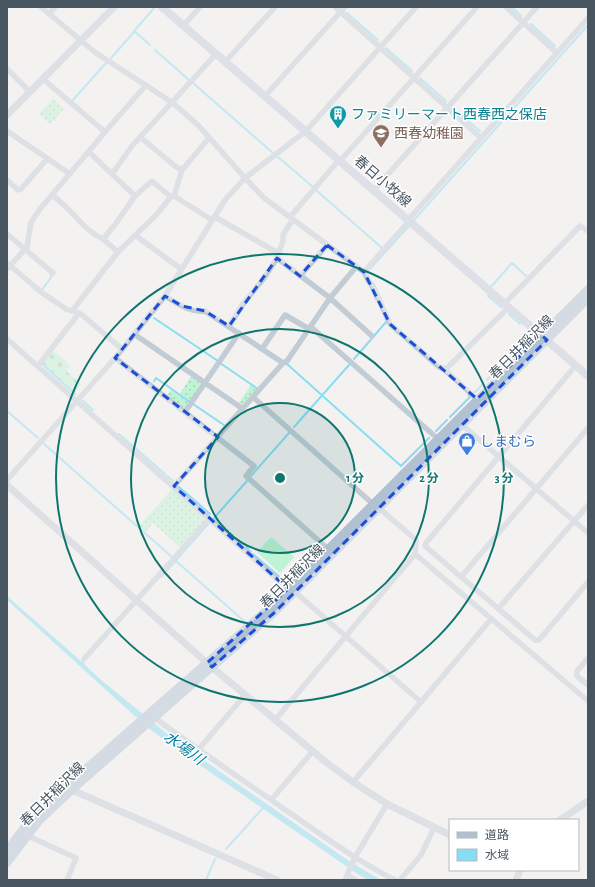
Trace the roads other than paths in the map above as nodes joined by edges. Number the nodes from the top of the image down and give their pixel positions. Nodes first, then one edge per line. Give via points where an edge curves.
1 (41, 7) edge
2 (54, 7) edge
3 (114, 7) edge
4 (162, 7) edge
5 (200, 7) edge
6 (274, 7) edge
7 (334, 7) edge
8 (345, 7) edge
9 (416, 7) edge
10 (477, 7) edge
11 (506, 7) edge
12 (537, 7) edge
13 (340, 12) junction
14 (48, 14) junction
15 (588, 18) edge
16 (524, 23) junction
17 (184, 26) junction
18 (81, 41) junction
19 (380, 48) junction
20 (557, 53) junction
21 (216, 54) junction
22 (225, 62) junction
23 (7, 69) edge
24 (414, 78) junction
25 (43, 79) junction
26 (146, 85) junction
27 (30, 92) junction
28 (265, 96) junction
29 (173, 102) junction
30 (448, 108) junction
31 (7, 115) edge
32 (7, 131) edge
33 (306, 131) junction
34 (105, 132) junction
35 (140, 137) junction
36 (480, 137) junction
37 (210, 138) junction
38 (89, 152) junction
39 (47, 159) junction
40 (339, 160) junction
41 (182, 170) junction
42 (70, 174) junction
43 (112, 174) junction
44 (245, 178) junction
45 (8, 182) edge
46 (374, 190) junction
47 (53, 195) junction
48 (135, 196) junction
49 (172, 197) junction
50 (292, 218) junction
51 (213, 219) junction
52 (409, 220) junction
53 (588, 231) edge
54 (7, 234) edge
55 (134, 235) junction
56 (103, 239) junction
57 (327, 245) junction
58 (25, 249) junction
59 (118, 252) junction
60 (277, 255) junction
61 (8, 266) edge
62 (356, 267) junction
63 (181, 269) junction
64 (364, 272) junction
65 (53, 273) dead end
66 (300, 276) junction
67 (588, 289) edge
68 (165, 296) junction
69 (330, 298) junction
70 (588, 299) edge
71 (507, 305) junction
72 (72, 311) junction
73 (79, 313) junction
74 (229, 326) junction
75 (310, 328) junction
76 (239, 333) junction
77 (134, 334) junction
78 (372, 336) dead end
79 (544, 337) junction
80 (7, 339) edge
81 (262, 348) junction
82 (122, 349) junction
83 (115, 358) junction
84 (283, 363) junction
85 (576, 365) junction
86 (38, 366) junction
87 (446, 369) junction
88 (588, 376) edge
89 (206, 383) junction
90 (253, 397) junction
91 (477, 399) junction
92 (77, 400) junction
93 (243, 409) junction
94 (185, 412) junction
95 (462, 425) junction
96 (588, 428) edge
97 (218, 437) junction
98 (438, 439) junction
99 (499, 457) junction
100 (7, 480) edge
101 (7, 485) edge
102 (174, 486) junction
103 (536, 489) junction
104 (588, 505) edge
105 (376, 506) junction
106 (209, 519) junction
107 (574, 521) junction
108 (588, 533) edge
109 (328, 549) junction
110 (415, 554) junction
111 (461, 577) junction
112 (588, 582) edge
113 (291, 591) junction
114 (136, 600) junction
115 (498, 609) junction
116 (491, 619) junction
117 (345, 637) junction
118 (588, 658) edge
119 (84, 659) dead end
120 (210, 665) junction
121 (588, 685) edge
122 (245, 695) junction
123 (588, 701) edge
124 (421, 702) junction
125 (152, 717) junction
126 (275, 720) junction
127 (140, 726) junction
128 (198, 750) junction
129 (313, 751) junction
130 (353, 782) junction
131 (72, 790) junction
132 (272, 800) junction
133 (588, 801) edge
134 (387, 804) junction
135 (561, 819) edge
136 (434, 828) junction
137 (28, 836) junction
138 (449, 836) edge
139 (7, 850) edge
140 (354, 859) junction
141 (7, 863) edge
142 (347, 875) edge
143 (67, 880) edge
144 (277, 880) edge
145 (356, 880) edge
146 (395, 880) edge
147 (400, 880) edge

1 - 14 street
2 - 14 street
3 - 18 street
4 - 17 main road, 春日小牧線
5 - 17 street
6 - 22 street
7 - 13 street
8 - 13 street
9 - 19 street
10 - 24 street
11 - 16 street
12 - 16 street
13 - 19 street
13 - 28 street
14 - 18 street
15 - 20 street
16 - 20 street
16 - 30 street
17 - 21 main road, 春日小牧線
18 - 25 street
18 - 26 street
19 - 24 street
19 - 33 street
20 - 36 street
21 - 22 main road, 春日小牧線
21 - 29 street
22 - 28 main road, 春日小牧線
23 - 27 street
24 - 30 street
24 - 40 street
25 - 27 street
25 - 34 street
26 - 29 street
26 - 34 street
27 - 31 street
28 - 33 main road, 春日小牧線
29 - 35 street
29 - 37 street
30 - 36 street
30 - 46 street
32 - 39 street
33 - 40 main road, 春日小牧線
33 - 44 street
34 - 38 street
35 - 41 street
35 - 43 street
36 - 52 street
37 - 41 street
37 - 44 street
38 - 42 street
38 - 43 street
39 - 42 street
39 - 45 street via 21,189 18,190
40 - 46 main road, 春日小牧線
40 - 50 street
41 - 49 street
42 - 47 street
43 - 48 street
44 - 50 street via 264,198
44 - 51 street via 225,200
46 - 52 main road, 春日小牧線
47 - 56 street via 76,218
47 - 58 street via 31,222
48 - 49 street via 152,181
48 - 56 street
49 - 51 street
49 - 55 street via 156,216
50 - 57 street
50 - 60 street
51 - 60 street
51 - 63 street
52 - 64 street
52 - 71 main road, 春日小牧線
53 - 71 street via 580,226
54 - 58 street
55 - 59 street
55 - 63 street
56 - 59 street
57 - 62 street
57 - 66 street
58 - 61 street
58 - 65 street
59 - 72 street
60 - 66 street
60 - 74 street via 264,278
61 - 72 street via 41,292
62 - 64 street
62 - 69 street
63 - 68 street
64 - 87 street via 390,324 439,367
66 - 69 street
67 - 79 main road, 春日井稲沢線
68 - 74 street via 182,306 205,311
68 - 77 street
69 - 75 street
69 - 78 street
70 - 79 main road, 春日井稲沢線
71 - 79 main road, 春日小牧線
71 - 87 street
72 - 73 street
73 - 82 street
73 - 86 street
74 - 76 street
75 - 81 street via 285,315
75 - 84 street
75 - 98 street
76 - 81 street
76 - 89 street
77 - 82 street
77 - 89 street
79 - 85 main road, 春日小牧線
79 - 91 main road, 春日井稲沢線
79 - 95 main road, 春日井稲沢線
80 - 86 street
81 - 84 street
82 - 83 street
83 - 92 street
83 - 94 street
84 - 90 street
85 - 88 main road, 春日小牧線
85 - 99 street
86 - 92 street
87 - 91 street
89 - 93 street
89 - 94 street
90 - 93 street
90 - 105 street
91 - 98 main road, 春日井稲沢線
92 - 100 street
92 - 102 street
93 - 97 street
94 - 97 street
95 - 99 street
95 - 105 main road, 春日井稲沢線
96 - 103 street
97 - 102 street
97 - 109 street via 254,466 246,476
98 - 105 main road, 春日井稲沢線
99 - 103 street
99 - 111 street via 425,546
101 - 114 street
102 - 106 street
103 - 107 street
103 - 111 street
104 - 107 street
105 - 109 main road, 春日井稲沢線
105 - 110 street via 416,540
105 - 113 main road, 春日井稲沢線
106 - 113 street
106 - 114 street
107 - 108 street
107 - 115 street
109 - 113 main road, 春日井稲沢線
110 - 116 street
110 - 117 street
111 - 115 street
112 - 115 street via 539,640 535,640
113 - 117 street
113 - 120 main road, 春日井稲沢線 via 264,612
114 - 119 street
114 - 120 street
116 - 123 street
116 - 124 street
117 - 124 street
117 - 126 street
118 - 121 street via 577,671 577,676
120 - 122 street
120 - 125 main road, 春日井稲沢線
122 - 126 street
122 - 128 street
124 - 130 street
125 - 127 main road, 春日井稲沢線
125 - 128 street
126 - 129 street
127 - 131 main road, 春日井稲沢線
127 - 139 main road, 春日井稲沢線 via 41,809
128 - 132 street
129 - 130 street
129 - 132 street
130 - 134 street
131 - 137 main road, 春日井稲沢線 via 40,820
131 - 144 street
132 - 140 street
133 - 135 street
134 - 136 street
134 - 140 street
136 - 138 street
136 - 147 street via 421,854
137 - 141 main road, 春日井稲沢線
137 - 143 street via 76,858
140 - 142 street
140 - 146 street
142 - 145 street

